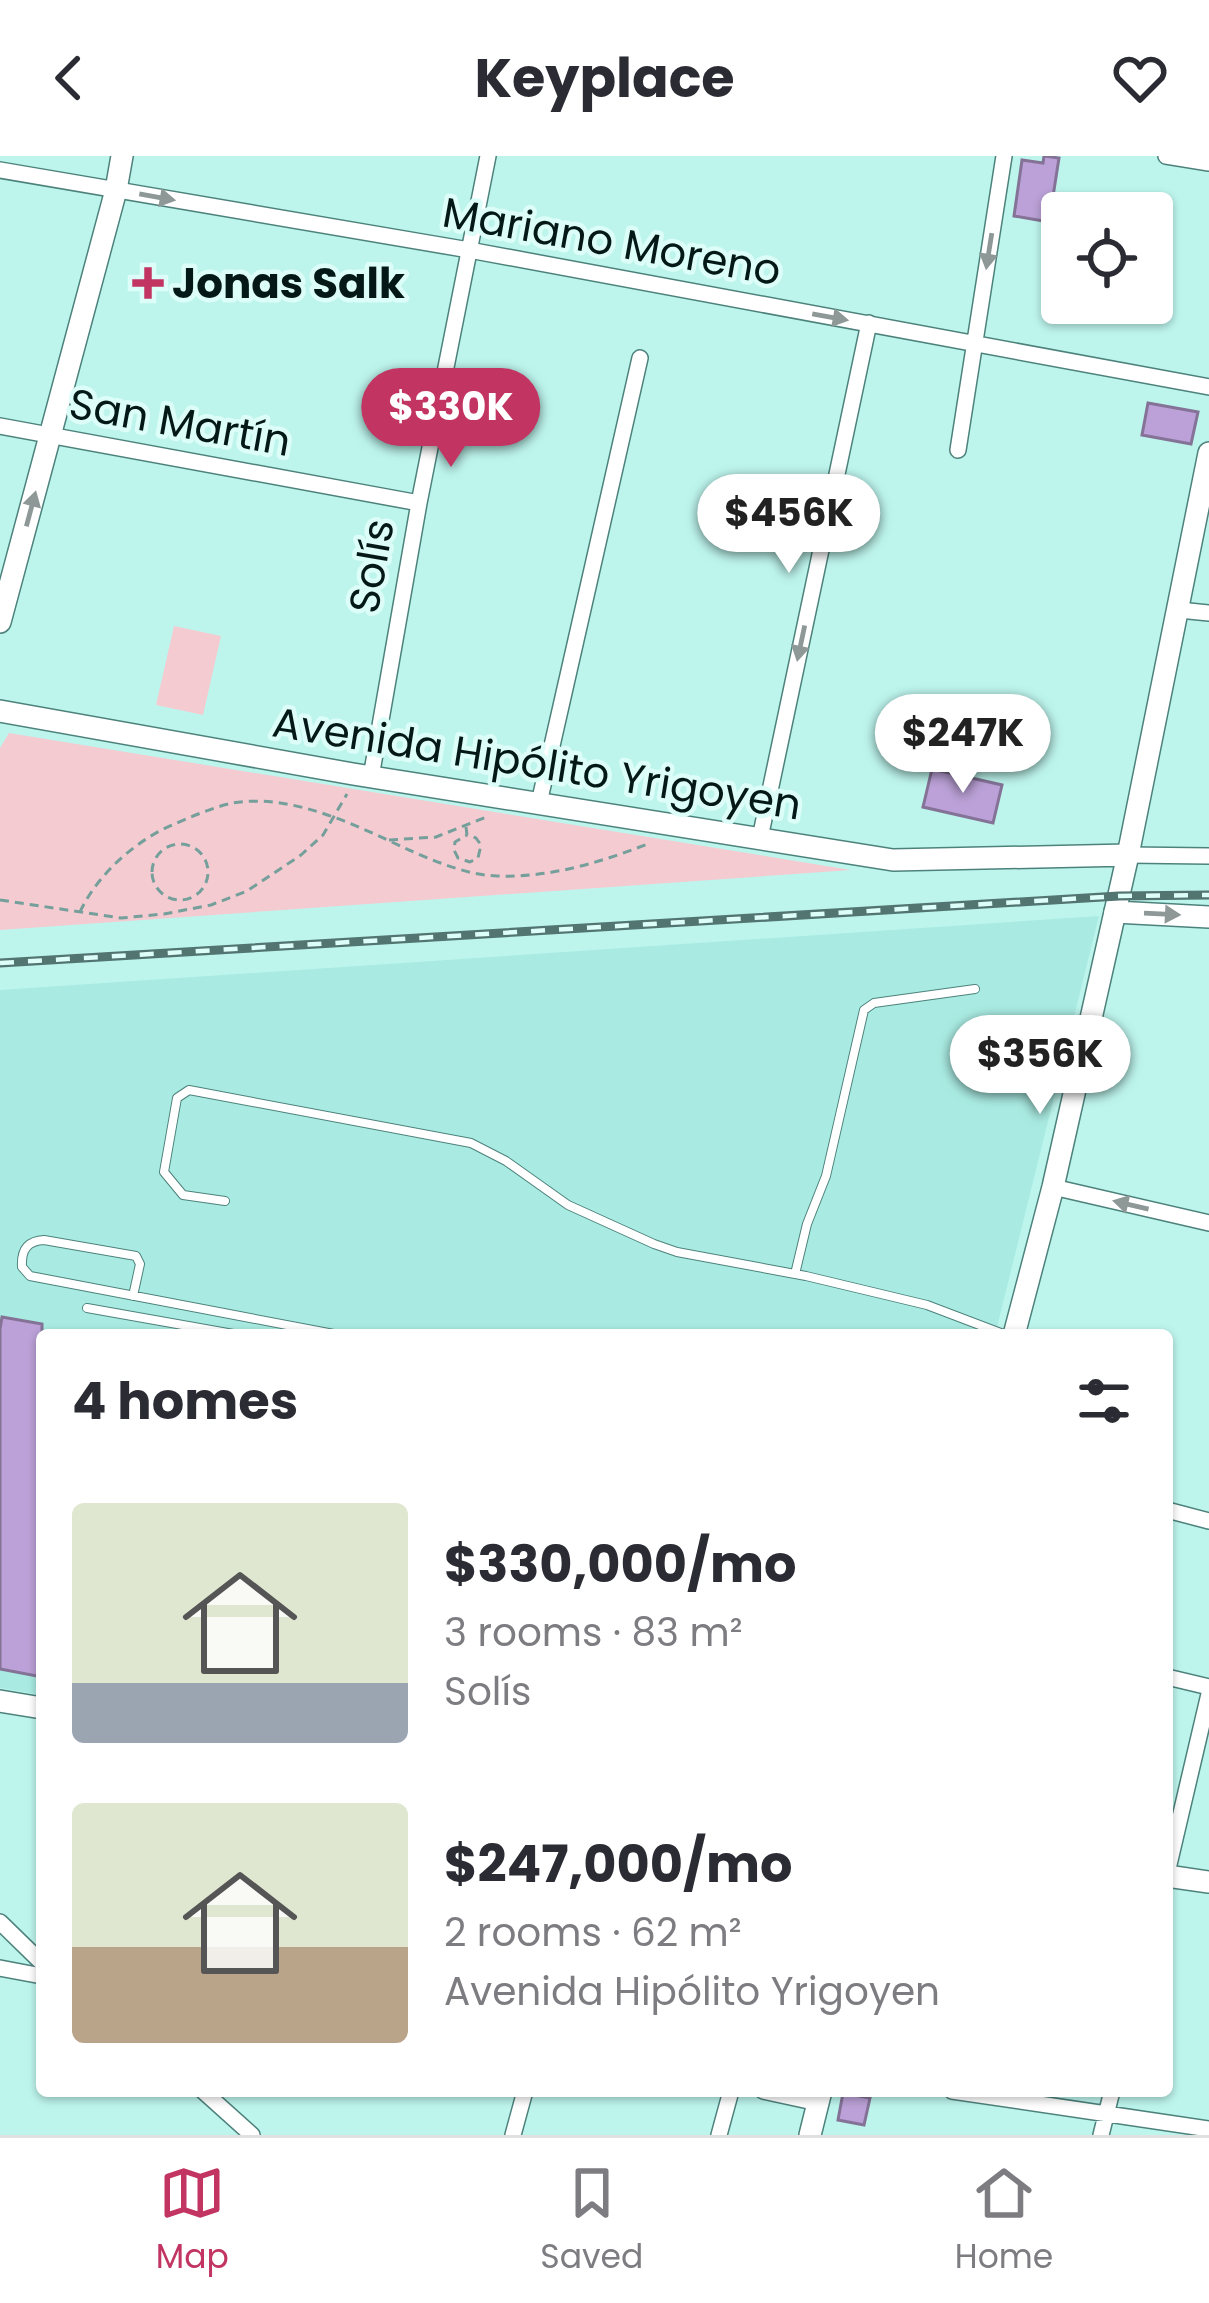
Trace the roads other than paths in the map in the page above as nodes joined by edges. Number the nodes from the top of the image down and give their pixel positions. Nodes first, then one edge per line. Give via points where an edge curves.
1 (122, 156) edge
2 (488, 156) edge
3 (1004, 156) edge
4 (1166, 156) edge
5 (1209, 163) edge
6 (0, 170) edge
7 (116, 190) junction
8 (469, 250) junction
9 (869, 323) junction
10 (975, 345) junction
11 (640, 358) dead end
12 (1209, 387) edge
13 (0, 426) edge
14 (51, 435) junction
15 (958, 450) dead end
16 (1209, 453) edge
17 (418, 503) junction
18 (1179, 610) junction
19 (1209, 613) edge
20 (0, 622) edge
21 (0, 711) edge
22 (362, 776) junction
23 (539, 802) junction
24 (760, 838) junction
25 (1128, 855) junction
26 (1209, 856) edge
27 (1115, 912) junction
28 (1209, 917) edge
29 (975, 989) dead end
30 (1053, 1187) junction
31 (225, 1201) dead end
32 (1209, 1223) edge
33 (795, 1274) junction
34 (133, 1295) junction
35 (87, 1308) dead end
36 (197, 1329) edge
37 (309, 1329) edge
38 (993, 1329) edge
39 (1012, 1329) edge
40 (1173, 1512) edge
41 (1209, 1521) edge
42 (1173, 1679) edge
43 (1209, 1690) edge
44 (0, 1701) edge
45 (36, 1707) edge
46 (1173, 1848) edge
47 (1173, 1875) edge
48 (1209, 1882) edge
49 (0, 1922) edge
50 (36, 1958) edge
51 (0, 1968) edge
52 (36, 1975) edge
53 (210, 2097) edge
54 (523, 2097) edge
55 (729, 2097) edge
56 (820, 2097) edge
57 (994, 2097) edge
58 (1110, 2097) edge
59 (1106, 2113) junction
60 (1209, 2128) edge
61 (252, 2135) edge
62 (513, 2135) edge
63 (719, 2135) edge
64 (810, 2135) edge
65 (1101, 2135) edge

1 - 7 main road
2 - 8 street, Solís
3 -> 10 street
4 - 5 street
6 - 7 street, Mariano Moreno
7 -> 8 street, Mariano Moreno
7 - 14 main road
8 -> 9 street, Mariano Moreno
8 - 17 street, Solís
9 - 10 street, Mariano Moreno
9 -> 24 street
10 - 12 street, Mariano Moreno
10 - 15 street
11 - 23 street
13 - 14 street, San Martín
14 - 17 street, San Martín
20 -> 14 main road
16 - 18 main road
17 - 22 street, Solís
18 - 19 street
18 - 25 main road
21 - 22 main road, Avenida Hipólito Yrigoyen
22 - 23 main road, Avenida Hipólito Yrigoyen
23 - 24 main road, Avenida Hipólito Yrigoyen
24 - 25 main road, Avenida Hipólito Yrigoyen via 910,861
25 - 26 street, Avenida Hipólito Yrigoyen
25 - 27 main road
27 -> 28 main road
27 - 30 main road
29 - 33 lane via 864,1010
32 -> 30 street
30 - 39 main road
31 - 33 lane via 183,1195 164,1172 177,1098 189,1090 471,1143 637,1238
33 - 38 lane
34 - 34 lane via 136,1256 44,1240 24,1248 30,1276
34 - 37 lane
35 - 36 lane
40 - 41 street
42 - 43 street
43 - 46 street
44 - 45 main road
47 - 48 main road
49 - 50 street
51 - 52 street
53 - 61 street
54 - 62 street
55 - 63 street
56 - 64 main road
57 - 59 street
58 - 59 street
59 - 60 street
59 - 65 street

